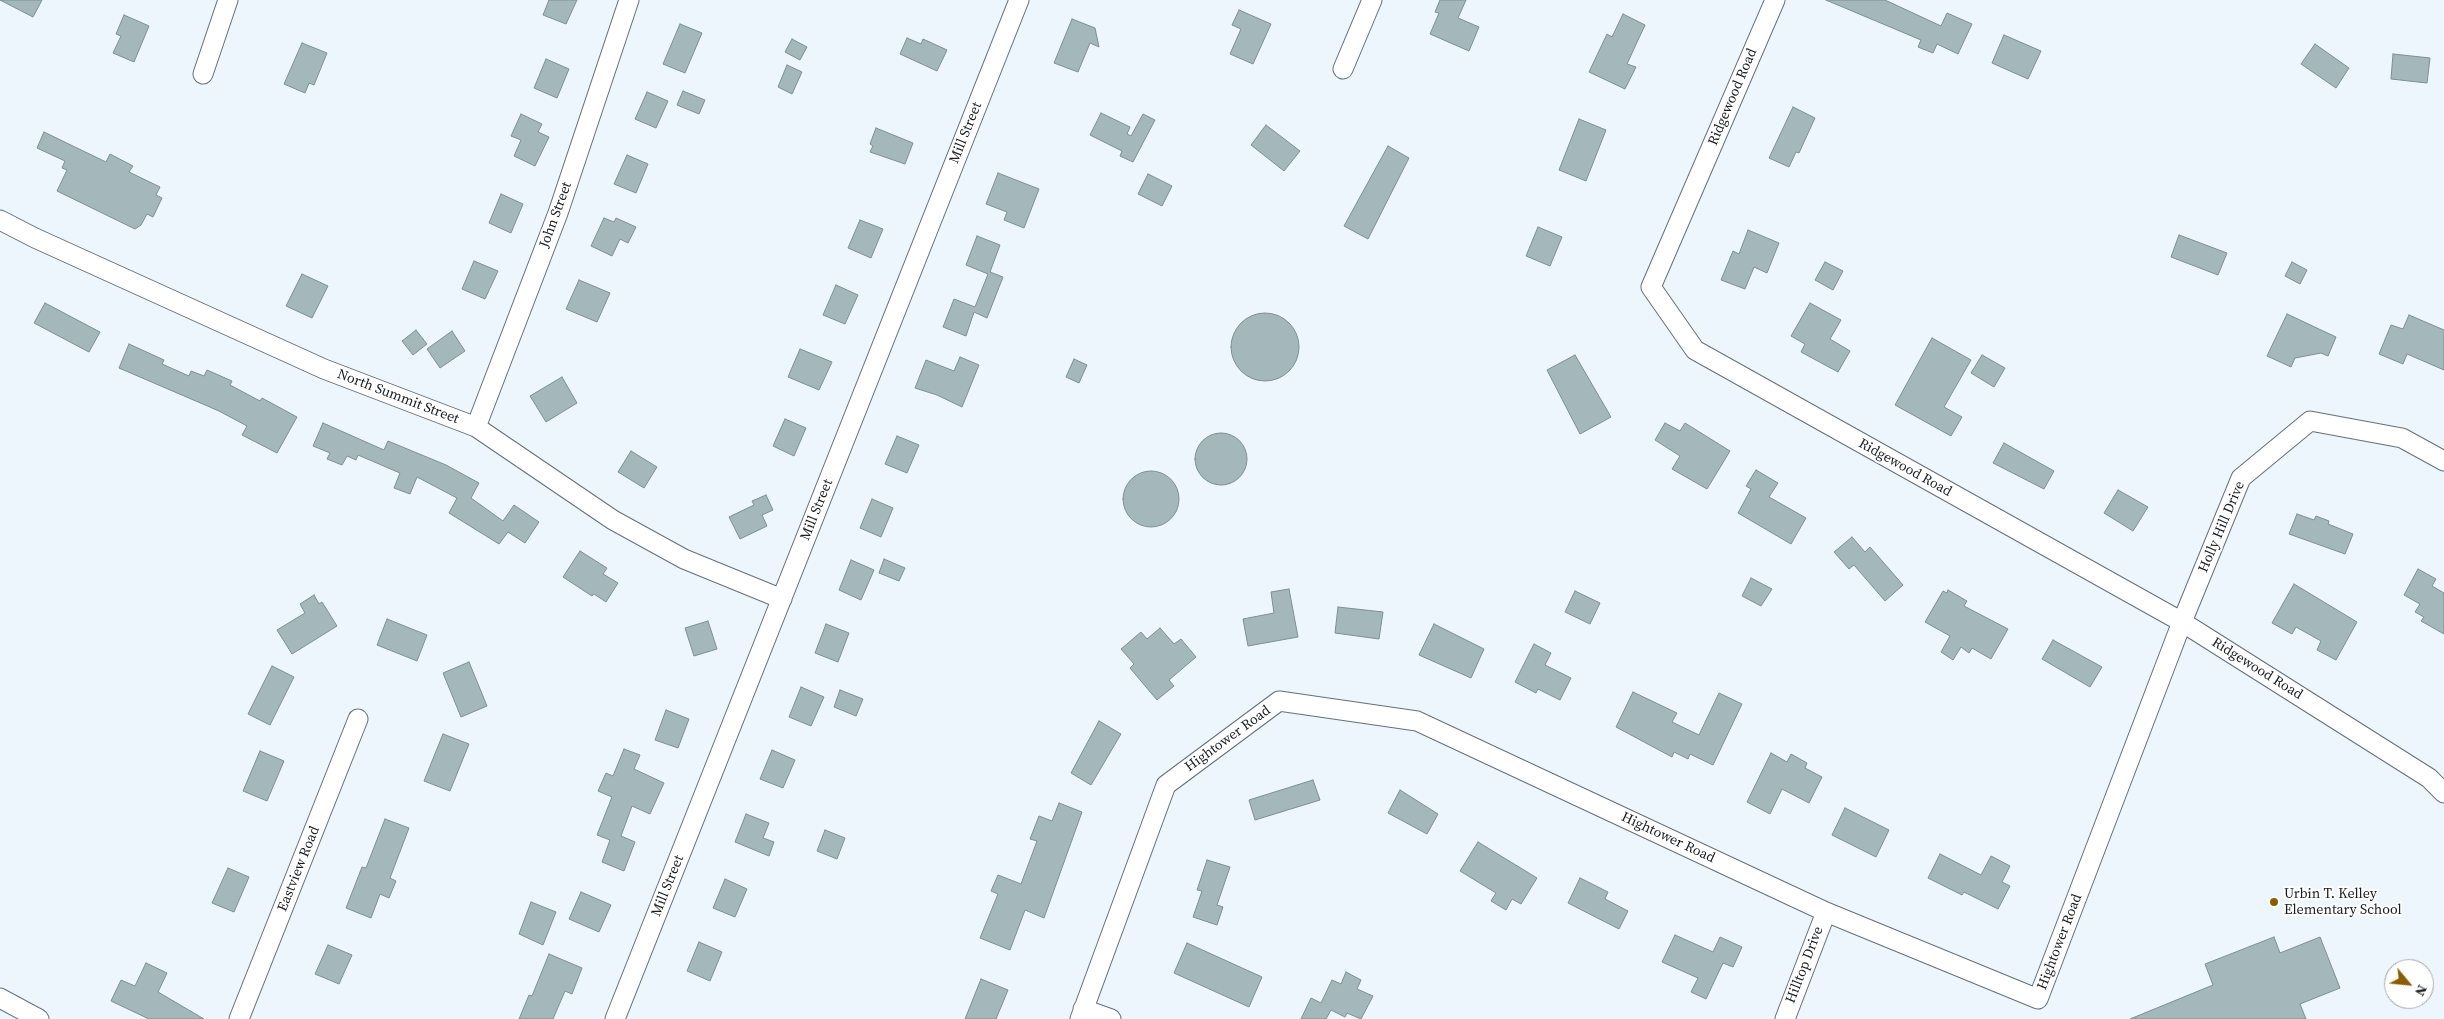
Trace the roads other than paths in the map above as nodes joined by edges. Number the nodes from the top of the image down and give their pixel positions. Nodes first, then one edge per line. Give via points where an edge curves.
1 (228, 0) edge
2 (630, 0) edge
3 (1019, 0) edge
4 (1372, 0) edge
5 (1775, 0) edge
6 (1343, 69) dead end
7 (202, 74) dead end
8 (0, 220) edge
9 (476, 427) junction
10 (2444, 461) edge
11 (782, 598) junction
12 (2182, 622) junction
13 (358, 719) dead end
14 (2444, 793) edge
15 (1826, 912) junction
16 (0, 998) edge
17 (1081, 1014) edge
18 (39, 1019) edge
19 (239, 1019) edge
20 (615, 1019) edge
21 (1111, 1019) edge
22 (1785, 1019) edge

1 - 7 street
2 - 9 street, John Street via 558,213
3 - 11 street, Mill Street
4 - 6 street
5 - 12 street, Ridgewood Road via 1651,287 1695,350
8 - 9 street, North Summit Street via 324,369
9 - 11 street, North Summit Street via 613,520 684,559
10 - 12 street, Holly Hill Drive via 2402,438 2310,421 2241,478
11 - 20 street, Mill Street
12 - 14 street, Ridgewood Road via 2429,778
12 - 15 street, Hightower Road via 2038,999
13 - 19 street, Eastview Road
15 - 17 street, Hightower Road via 1417,721 1279,701 1166,785
15 - 22 street, Hilltop Drive
16 - 18 street
17 - 21 street

